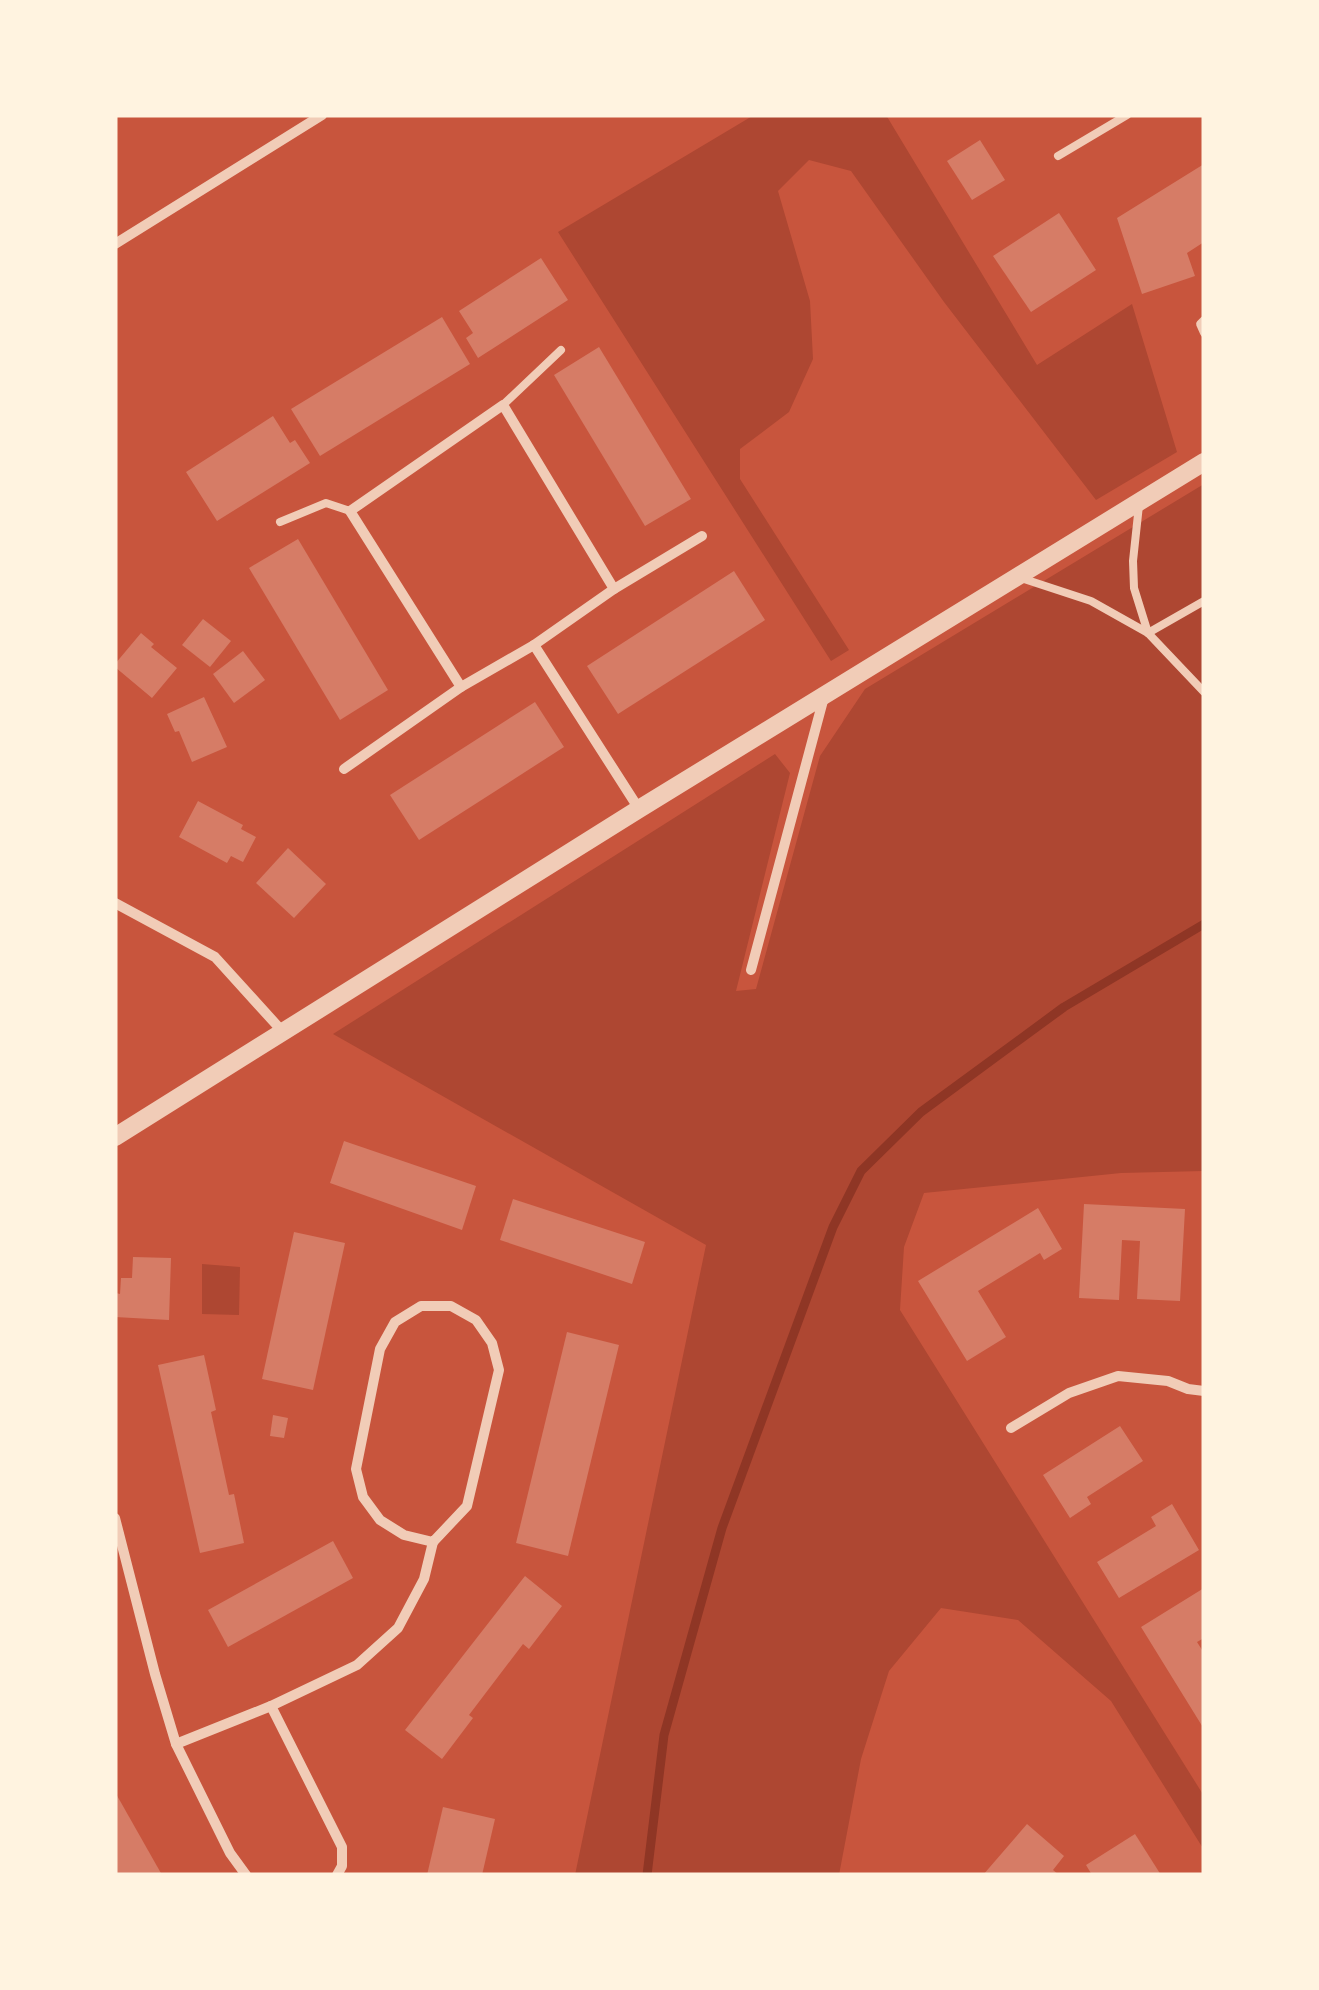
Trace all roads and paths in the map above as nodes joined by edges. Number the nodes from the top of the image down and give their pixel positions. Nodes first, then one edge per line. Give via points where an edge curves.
1 (322, 115) edge
2 (1127, 115) edge
3 (1058, 156) dead end
4 (115, 244) edge
5 (1204, 320) edge
6 (1204, 333) edge
7 (561, 350) dead end
8 (503, 405) junction
9 (1204, 462) edge
10 (1140, 501) junction
11 (350, 511) junction
12 (280, 522) dead end
13 (702, 536) dead end
14 (1016, 576) junction
15 (614, 588) junction
16 (1204, 602) edge
17 (1148, 633) junction
18 (534, 645) junction
19 (462, 687) junction
20 (1204, 692) edge
21 (824, 697) junction
22 (344, 769) dead end
23 (640, 809) junction
24 (115, 904) edge
25 (751, 970) dead end
26 (283, 1032) junction
27 (115, 1137) edge
28 (1204, 1391) edge
29 (1011, 1428) dead end
30 (115, 1519) edge
31 (433, 1542) junction
32 (271, 1706) junction
33 (176, 1744) junction
34 (246, 1875) edge
35 (337, 1875) edge

1 - 4 street
2 - 3 lane
5 - 6 lane
7 - 8 lane
8 - 11 street
8 - 15 street
9 - 10 street
10 - 14 street
10 - 17 lane via 1134,588
11 - 12 lane via 326,502
11 - 19 street
13 - 15 street
14 - 17 lane via 1090,600
14 - 21 street
15 - 18 street
16 - 17 lane
17 - 20 lane
18 - 19 street
18 - 23 street
19 - 22 street
21 - 23 street
21 - 25 street
23 - 26 street
24 - 26 street via 214,957
26 - 27 street
28 - 29 street via 1118,1376
30 - 33 street
31 - 31 street via 380,1520 363,1497 356,1469 380,1349 395,1322 421,1306 451,1306 476,1320 499,1370 467,1506
31 - 32 street via 424,1579 398,1628 357,1665
32 - 33 street
32 - 35 street via 342,1847
33 - 34 street

